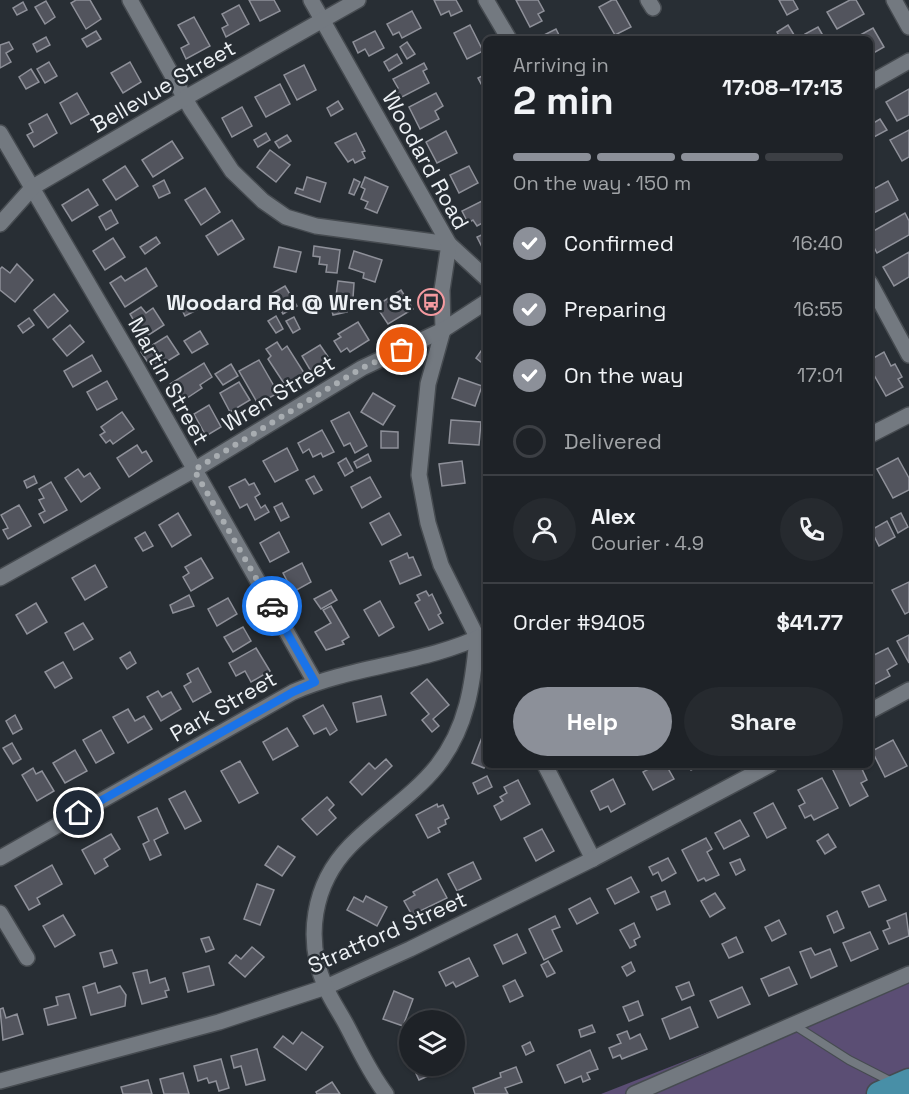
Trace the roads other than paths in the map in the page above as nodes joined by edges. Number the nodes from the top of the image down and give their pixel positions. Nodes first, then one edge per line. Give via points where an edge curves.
1 (130, 0) edge
2 (311, 0) edge
3 (358, 0) edge
4 (486, 0) edge
5 (894, 0) edge
6 (322, 20) junction
7 (909, 27) edge
8 (507, 36) edge
9 (909, 61) edge
10 (873, 81) edge
11 (185, 98) junction
12 (0, 133) edge
13 (33, 187) junction
14 (0, 224) edge
15 (449, 244) junction
16 (483, 275) edge
17 (873, 289) edge
18 (483, 304) edge
19 (443, 330) junction
20 (909, 355) edge
21 (909, 415) edge
22 (873, 433) edge
23 (194, 470) junction
24 (0, 578) edge
25 (481, 636) edge
26 (315, 682) junction
27 (909, 690) edge
28 (873, 709) edge
29 (547, 768) edge
30 (764, 768) edge
31 (0, 858) edge
32 (593, 859) junction
33 (0, 913) edge
34 (27, 958) dead end
35 (909, 975) edge
36 (326, 987) junction
37 (792, 1024) junction
38 (0, 1081) edge
39 (896, 1086) edge
40 (386, 1094) edge
41 (634, 1094) edge

1 - 11 street
2 - 6 street, Woodard Road
3 - 6 street, Bellevue Street
4 - 8 street
5 - 7 street
6 - 11 street, Bellevue Street
6 - 15 street, Woodard Road
9 - 10 street
11 - 13 street, Bellevue Street
11 - 15 street via 232,171 262,201 286,217 338,231
12 - 13 street, Martin Street
13 - 14 street, Bellevue Street
13 - 23 street, Martin Street
15 - 16 street
15 - 19 street, Woodard Road via 442,290
17 - 20 street
18 - 19 street, Wren Street
19 - 23 street, Wren Street via 362,368
19 - 25 street, Woodard Road via 428,384 419,475 441,565
21 - 22 street
23 - 24 street, Wren Street
23 - 26 street, Martin Street
25 - 26 street, Park Street via 441,651
25 - 36 street via 463,722 437,766 350,846 330,871 317,899 313,945
26 - 31 street, Park Street
27 - 28 street
29 - 32 street
30 - 32 street, Stratford Street
32 - 36 street, Stratford Street
33 - 34 street
35 - 37 street
36 - 38 street, Stratford Street via 219,1022
36 - 40 street via 368,1071
37 - 39 lane
37 - 41 street

